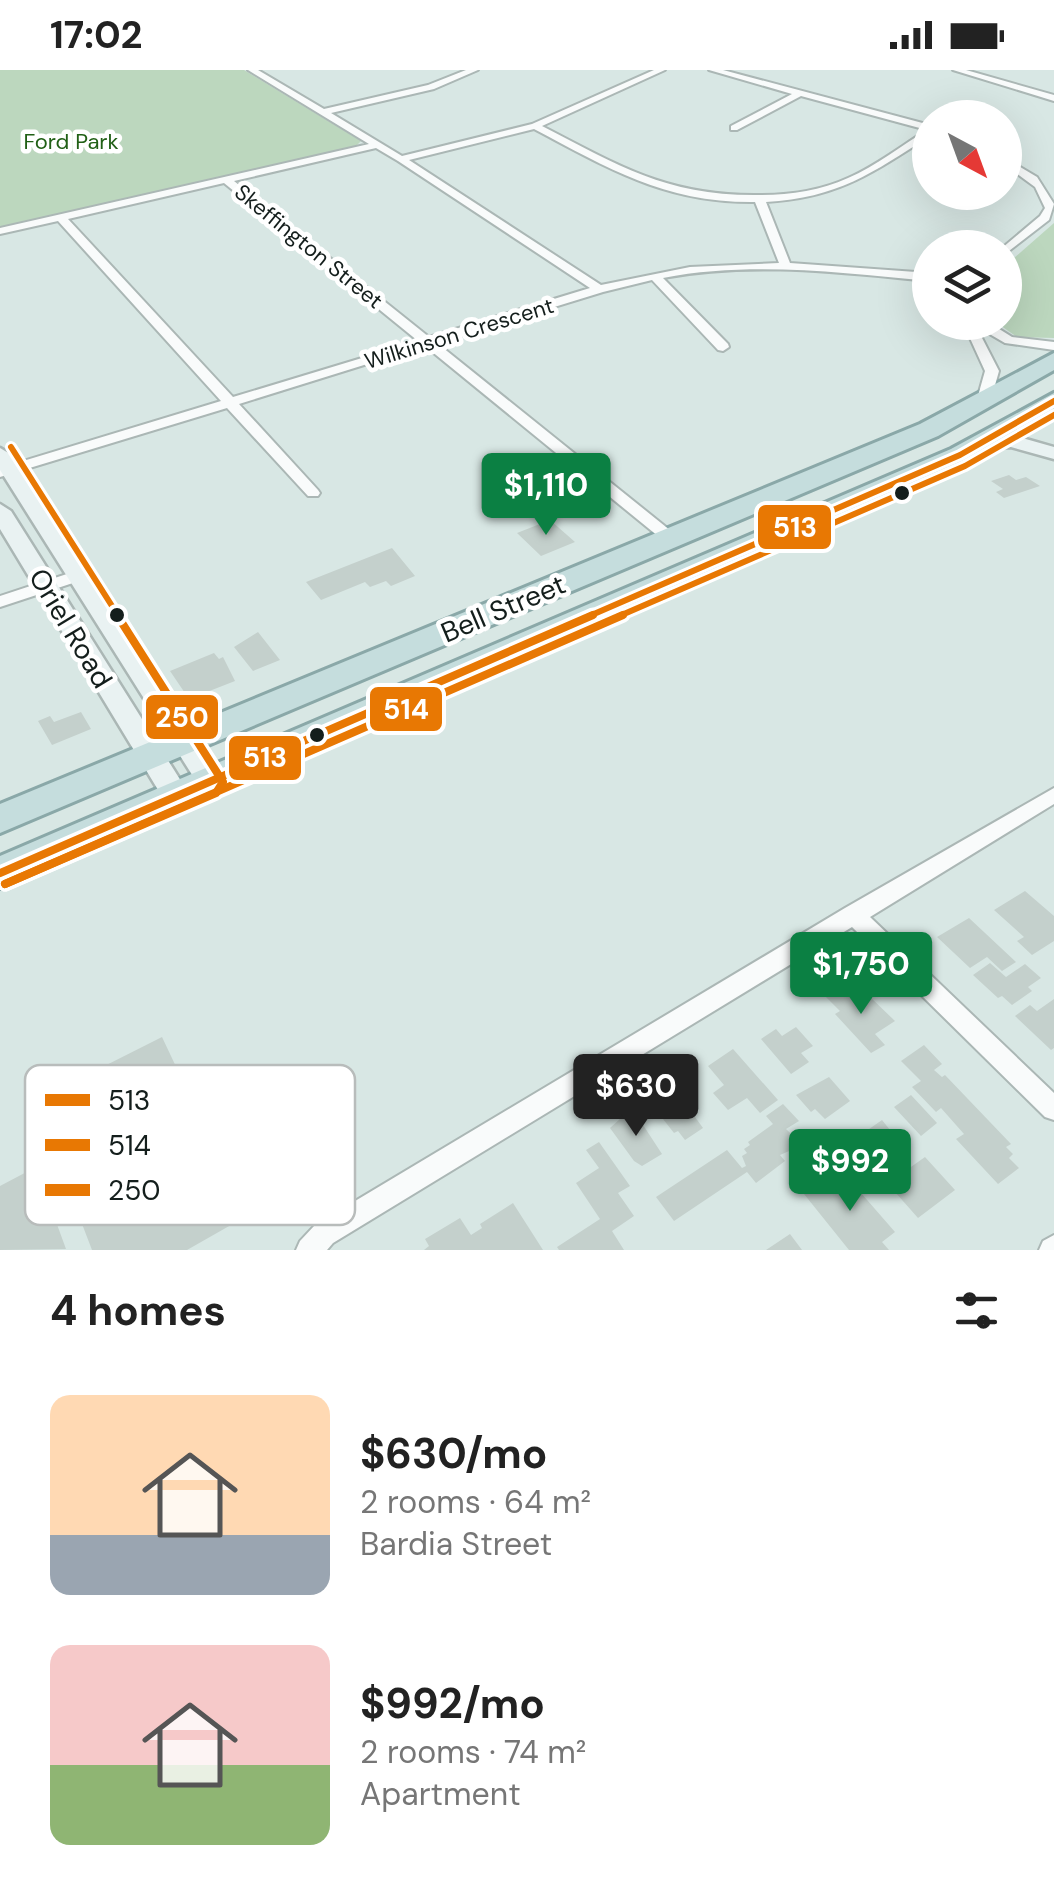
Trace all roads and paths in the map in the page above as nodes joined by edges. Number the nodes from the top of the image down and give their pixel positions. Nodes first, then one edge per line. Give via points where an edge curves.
1 (252, 70) edge
2 (474, 70) edge
3 (661, 70) edge
4 (713, 70) edge
5 (957, 70) edge
6 (765, 74) dead end
7 (752, 80) junction
8 (803, 92) junction
9 (1054, 98) edge
10 (324, 112) junction
11 (912, 125) edge
12 (535, 126) junction
13 (734, 128) dead end
14 (912, 142) edge
15 (377, 144) junction
16 (401, 159) junction
17 (1022, 172) edge
18 (227, 180) junction
19 (759, 198) junction
20 (1051, 198) edge
21 (60, 217) junction
22 (0, 232) edge
23 (1022, 237) edge
24 (786, 267) junction
25 (655, 276) junction
26 (912, 276) edge
27 (600, 288) junction
28 (977, 340) edge
29 (1009, 340) edge
30 (428, 343) junction
31 (723, 346) dead end
32 (1054, 346) edge
33 (1054, 360) edge
34 (1054, 401) edge
35 (983, 403) junction
36 (232, 404) junction
37 (985, 442) junction
38 (1054, 452) edge
39 (849, 464) junction
40 (4, 466) edge
41 (882, 489) junction
42 (313, 492) dead end
43 (0, 510) edge
44 (670, 538) junction
45 (76, 576) junction
46 (46, 586) junction
47 (0, 602) edge
48 (185, 742) junction
49 (150, 756) junction
50 (211, 782) junction
51 (1054, 795) edge
52 (176, 796) junction
53 (0, 820) edge
54 (0, 873) edge
55 (853, 914) junction
56 (1054, 1108) edge
57 (355, 1215) edge
58 (339, 1225) edge
59 (309, 1250) edge

1 - 10 street
2 - 10 street
3 - 12 street
4 - 7 street
5 - 9 street
6 - 7 street
7 - 8 street
8 - 11 street
8 - 13 street
10 - 15 street
12 - 16 street
12 - 19 street via 656,185
14 - 19 street via 852,180
15 - 16 street
15 - 18 street
16 - 27 street
17 - 20 street
18 - 21 street
18 - 30 street, Skeffington Street
19 - 24 street
20 - 23 street via 1045,218
21 - 22 street
21 - 36 street
24 - 25 street, Wilkinson Crescent
24 - 26 street, Wilkinson Crescent
25 - 27 street, Wilkinson Crescent
25 - 31 street
27 - 30 street, Wilkinson Crescent
28 - 35 street via 992,371
29 - 32 street
30 - 36 street, Wilkinson Crescent
30 - 44 street, Skeffington Street
33 - 35 highway, Bell Street
34 - 37 highway, Bell Street
35 - 39 highway, Bell Street
36 - 40 street, Wilkinson Crescent
36 - 42 street
37 - 38 main road
37 - 41 highway, Bell Street
39 - 41 highway
39 - 44 highway, Bell Street
40 - 45 main road, Oriel Road
41 - 50 highway, Bell Street
43 - 46 main road, Oriel Road
44 - 48 highway, Bell Street
45 - 46 street
45 - 48 main road, Oriel Road
46 - 47 street
46 - 49 main road, Oriel Road
48 - 49 highway, Bell Street
48 - 50 main road, Oriel Road
49 - 52 main road, Oriel Road
49 - 53 highway, Bell Street
50 - 52 highway, Bell Street
51 - 55 street
52 - 54 highway, Bell Street
55 - 56 street
55 - 57 street
58 - 59 street

